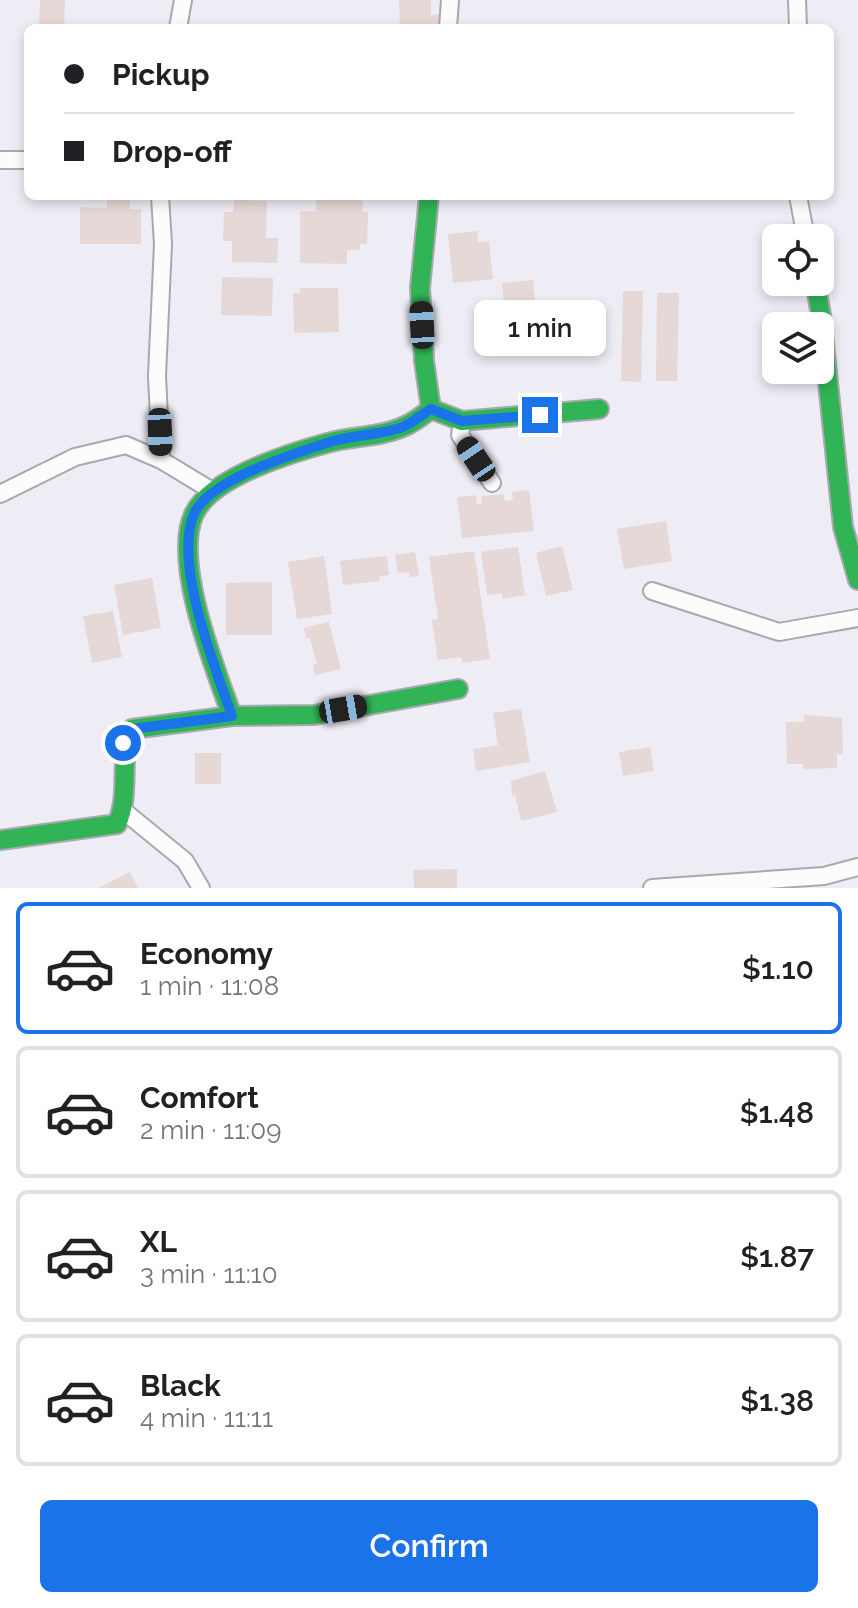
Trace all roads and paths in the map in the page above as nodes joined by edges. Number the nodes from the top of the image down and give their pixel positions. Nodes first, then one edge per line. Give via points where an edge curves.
1 (183, 0) edge
2 (450, 0) edge
3 (797, 0) edge
4 (179, 24) edge
5 (448, 24) edge
6 (798, 24) edge
7 (0, 160) edge
8 (24, 160) edge
9 (160, 200) edge
10 (429, 200) edge
11 (799, 200) edge
12 (803, 224) edge
13 (818, 296) edge
14 (431, 409) junction
15 (599, 409) dead end
16 (462, 421) junction
17 (161, 460) junction
18 (492, 483) dead end
19 (214, 492) junction
20 (0, 494) edge
21 (858, 580) edge
22 (652, 591) dead end
23 (858, 618) edge
24 (458, 689) dead end
25 (232, 716) junction
26 (125, 812) junction
27 (0, 840) edge
28 (858, 867) edge
29 (201, 888) edge
30 (652, 888) edge

1 - 4 street
2 - 5 street
3 - 6 street
7 - 8 street
9 - 17 street
10 - 14 street via 420,288
11 - 12 street
13 - 21 street via 843,527
14 - 16 street
14 - 19 street via 402,428 340,439 278,459
15 - 16 street
16 - 18 street via 460,435
17 - 19 street
17 - 20 street via 126,445 75,457
19 - 25 street via 195,513 188,567
22 - 23 street via 779,632
24 - 25 street via 314,715
25 - 26 street via 132,729 123,743
26 - 27 street via 117,824
26 - 29 street via 185,861
28 - 30 street via 824,876

